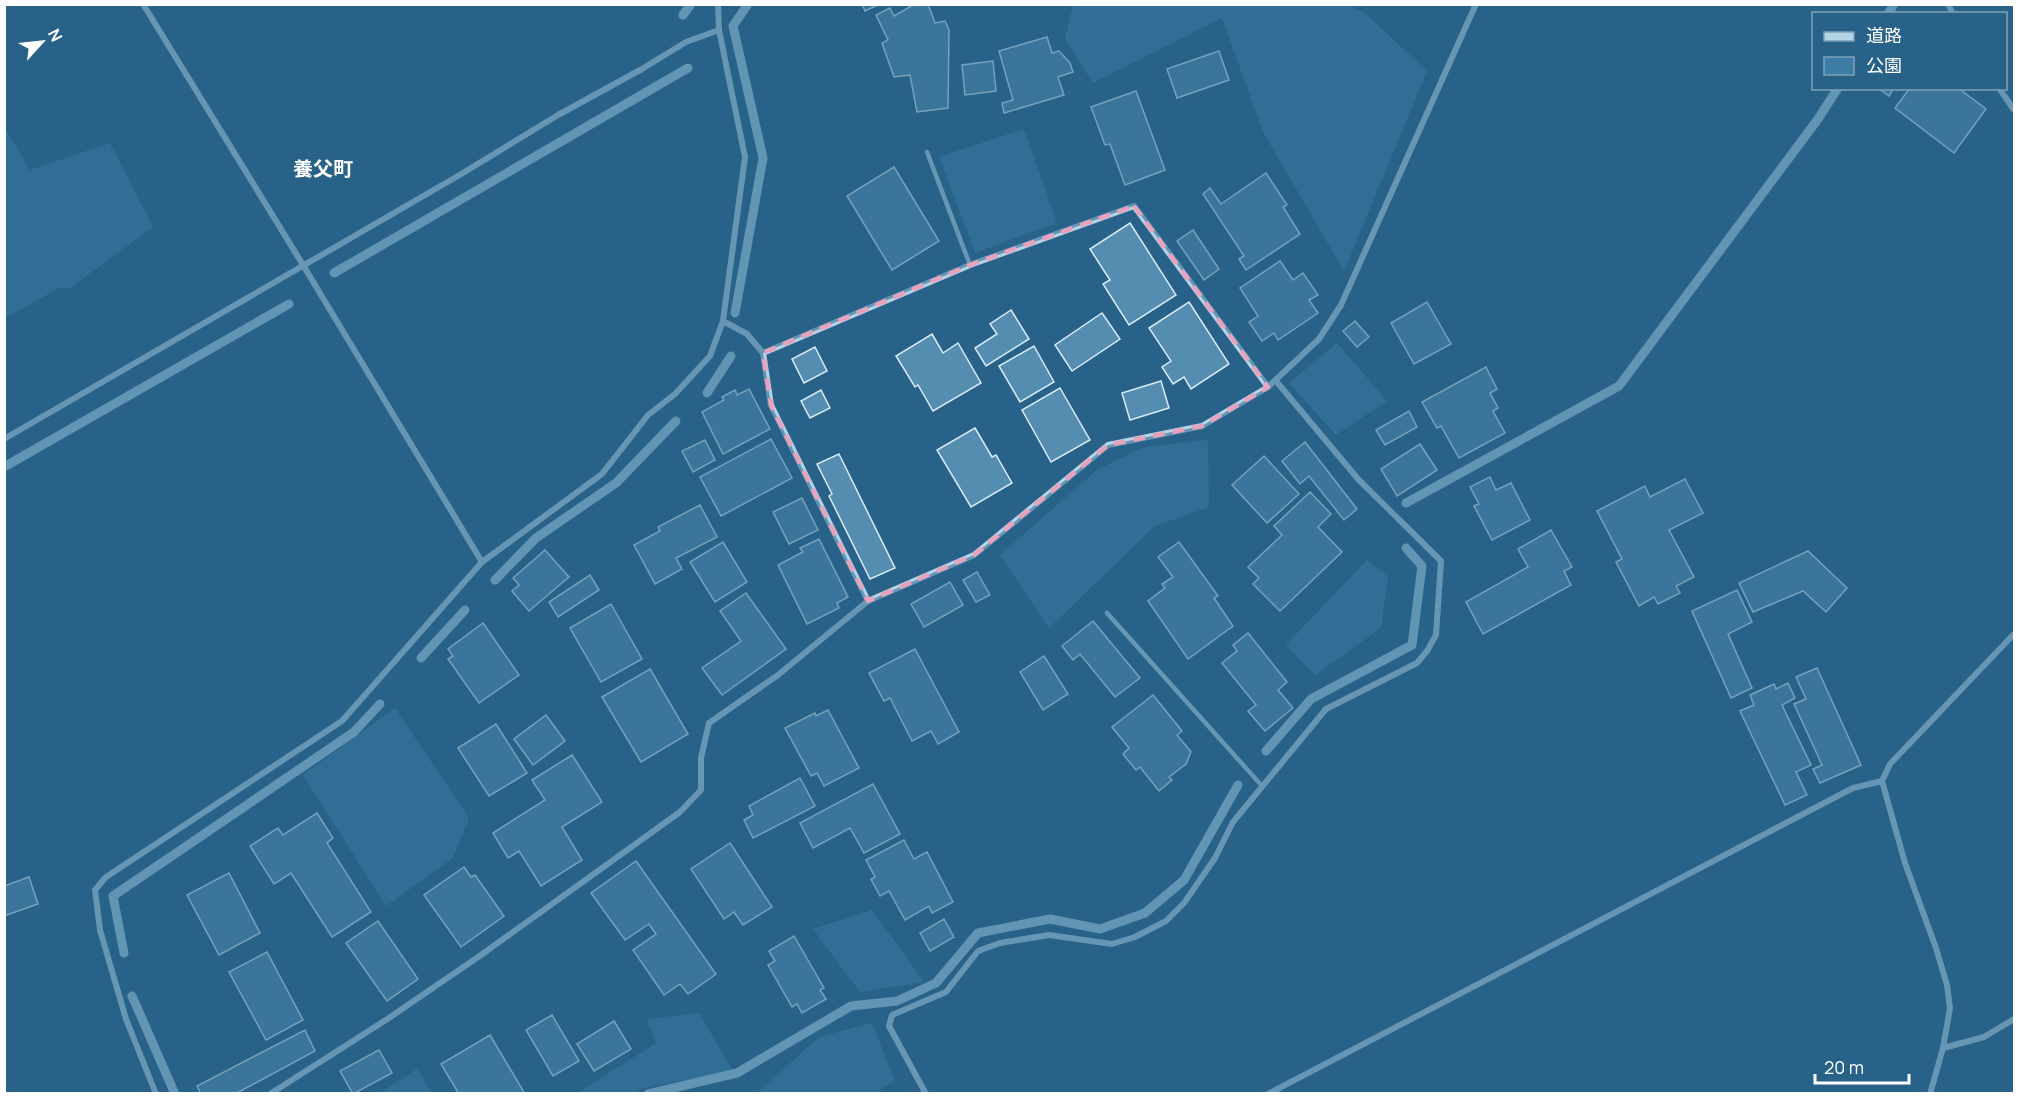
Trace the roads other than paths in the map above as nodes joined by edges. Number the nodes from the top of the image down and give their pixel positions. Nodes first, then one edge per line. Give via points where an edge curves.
1 (143, 4) edge
2 (718, 4) edge
3 (1476, 4) edge
4 (719, 30) junction
5 (2000, 90) edge
6 (2014, 110) edge
7 (927, 152) dead end
8 (303, 265) junction
9 (970, 265) junction
10 (723, 321) junction
11 (763, 353) junction
12 (1276, 381) junction
13 (1268, 387) junction
14 (4, 439) edge
15 (482, 562) junction
16 (868, 601) junction
17 (1107, 613) dead end
18 (2014, 634) edge
19 (1882, 781) junction
20 (1262, 786) junction
21 (2014, 1018) edge
22 (1942, 1048) junction
23 (156, 1094) edge
24 (270, 1094) edge
25 (926, 1094) edge
26 (1268, 1094) edge
27 (1930, 1094) edge

1 - 8 street
2 - 4 street
3 - 12 street via 1341,305 1319,339
4 - 8 street via 686,42
4 - 10 street via 745,157
5 - 6 street
7 - 9 lane
8 - 14 street
8 - 15 street
9 - 11 street
9 - 13 street via 1134,206
10 - 11 street via 747,334
10 - 15 street via 710,356 675,394 648,415 603,474
11 - 16 street via 771,405
12 - 13 street
12 - 20 street via 1358,479 1441,561 1436,634 1417,663 1326,709
13 - 16 street via 1202,426 1108,445 974,555
15 - 23 street via 342,721 106,877 95,890 100,930 126,1019
16 - 24 street via 778,675 709,723 701,758 701,790 680,812 389,1018
17 - 20 lane
18 - 19 street via 1890,764
19 - 22 street via 1947,986 1950,1008
19 - 26 street via 1853,788
20 - 25 street via 1233,822 1185,903 1166,921 1112,944 1049,935 1000,943 978,951 946,992 892,1015 889,1026
21 - 22 street via 1984,1036
22 - 27 street

